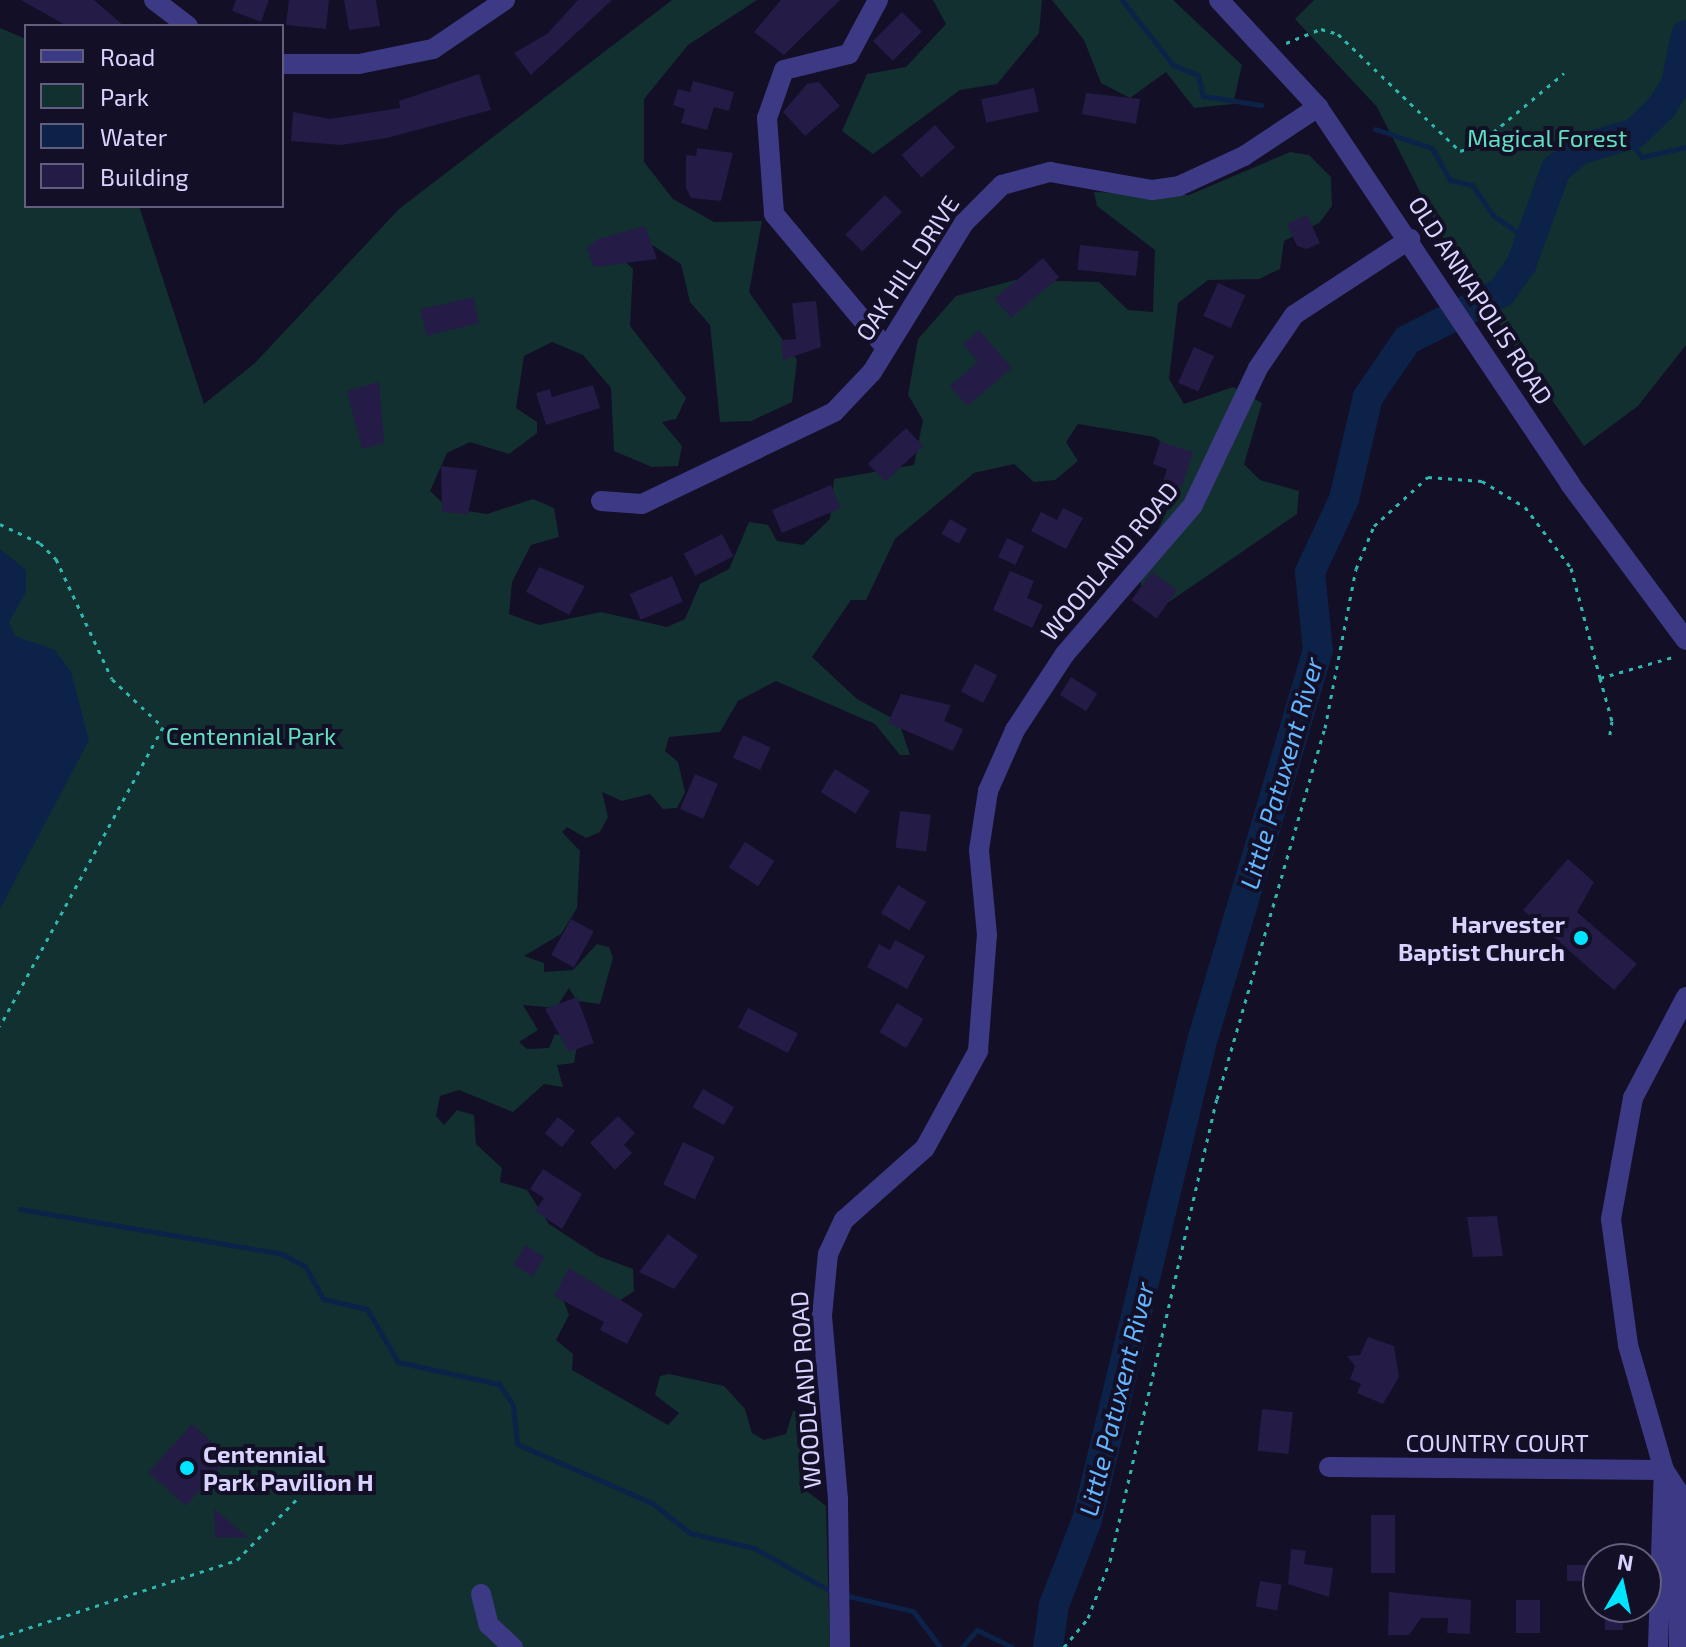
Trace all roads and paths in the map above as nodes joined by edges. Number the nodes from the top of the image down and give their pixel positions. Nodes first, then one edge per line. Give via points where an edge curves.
1 (154, 0) edge
2 (505, 0) edge
3 (878, 0) edge
4 (1219, 0) edge
5 (185, 24) edge
6 (1268, 52) junction
7 (849, 54) junction
8 (284, 64) edge
9 (863, 72) dead end
10 (1564, 73) dead end
11 (1318, 107) junction
12 (1410, 239) junction
13 (886, 348) junction
14 (601, 501) dead end
15 (0, 524) edge
16 (1686, 640) edge
17 (1673, 658) dead end
18 (1600, 678) junction
19 (1609, 739) dead end
20 (1686, 997) edge
21 (0, 1026) edge
22 (1329, 1467) dead end
23 (1664, 1470) junction
24 (299, 1497) dead end
25 (481, 1594) dead end
26 (0, 1637) edge
27 (513, 1647) edge
28 (840, 1647) edge
29 (1064, 1647) edge
30 (1658, 1647) edge
31 (1679, 1647) edge

1 - 5 street
2 - 8 street via 433,49 359,64
3 - 7 street
4 - 6 street, OLD ANNAPOLIS ROAD
6 - 10 path via 1321,29 1338,34 1460,151 1478,145
6 - 11 street, OLD ANNAPOLIS ROAD
7 - 9 street
7 - 13 street via 796,64 774,82 767,118 770,197 783,230
11 - 12 street, OLD ANNAPOLIS ROAD
11 - 13 street, OAK HILL DRIVE via 1244,156 1179,186 1152,190 1050,172 1002,185 964,223
12 - 16 street, OLD ANNAPOLIS ROAD
12 - 28 street, WOODLAND ROAD via 1294,315 1258,368 1193,505 1074,642 999,763 979,850 987,935 978,1051 925,1148 844,1220 828,1254 822,1316
13 - 14 street, OAK HILL DRIVE via 854,394 808,427 642,504
15 - 21 path via 40,543 56,559 112,679 163,727
17 - 18 path via 1626,676
18 - 19 path via 1612,721
18 - 29 path via 1571,568 1525,507 1482,481 1428,477 1388,507 1364,543 1311,770 1217,1099 1110,1561 1074,1638
20 - 23 street via 1633,1098 1611,1219 1618,1302
22 - 23 street, COUNTRY COURT
23 - 30 street
23 - 31 street via 1679,1493 1684,1536
24 - 26 path via 237,1560
25 - 27 street via 489,1625

